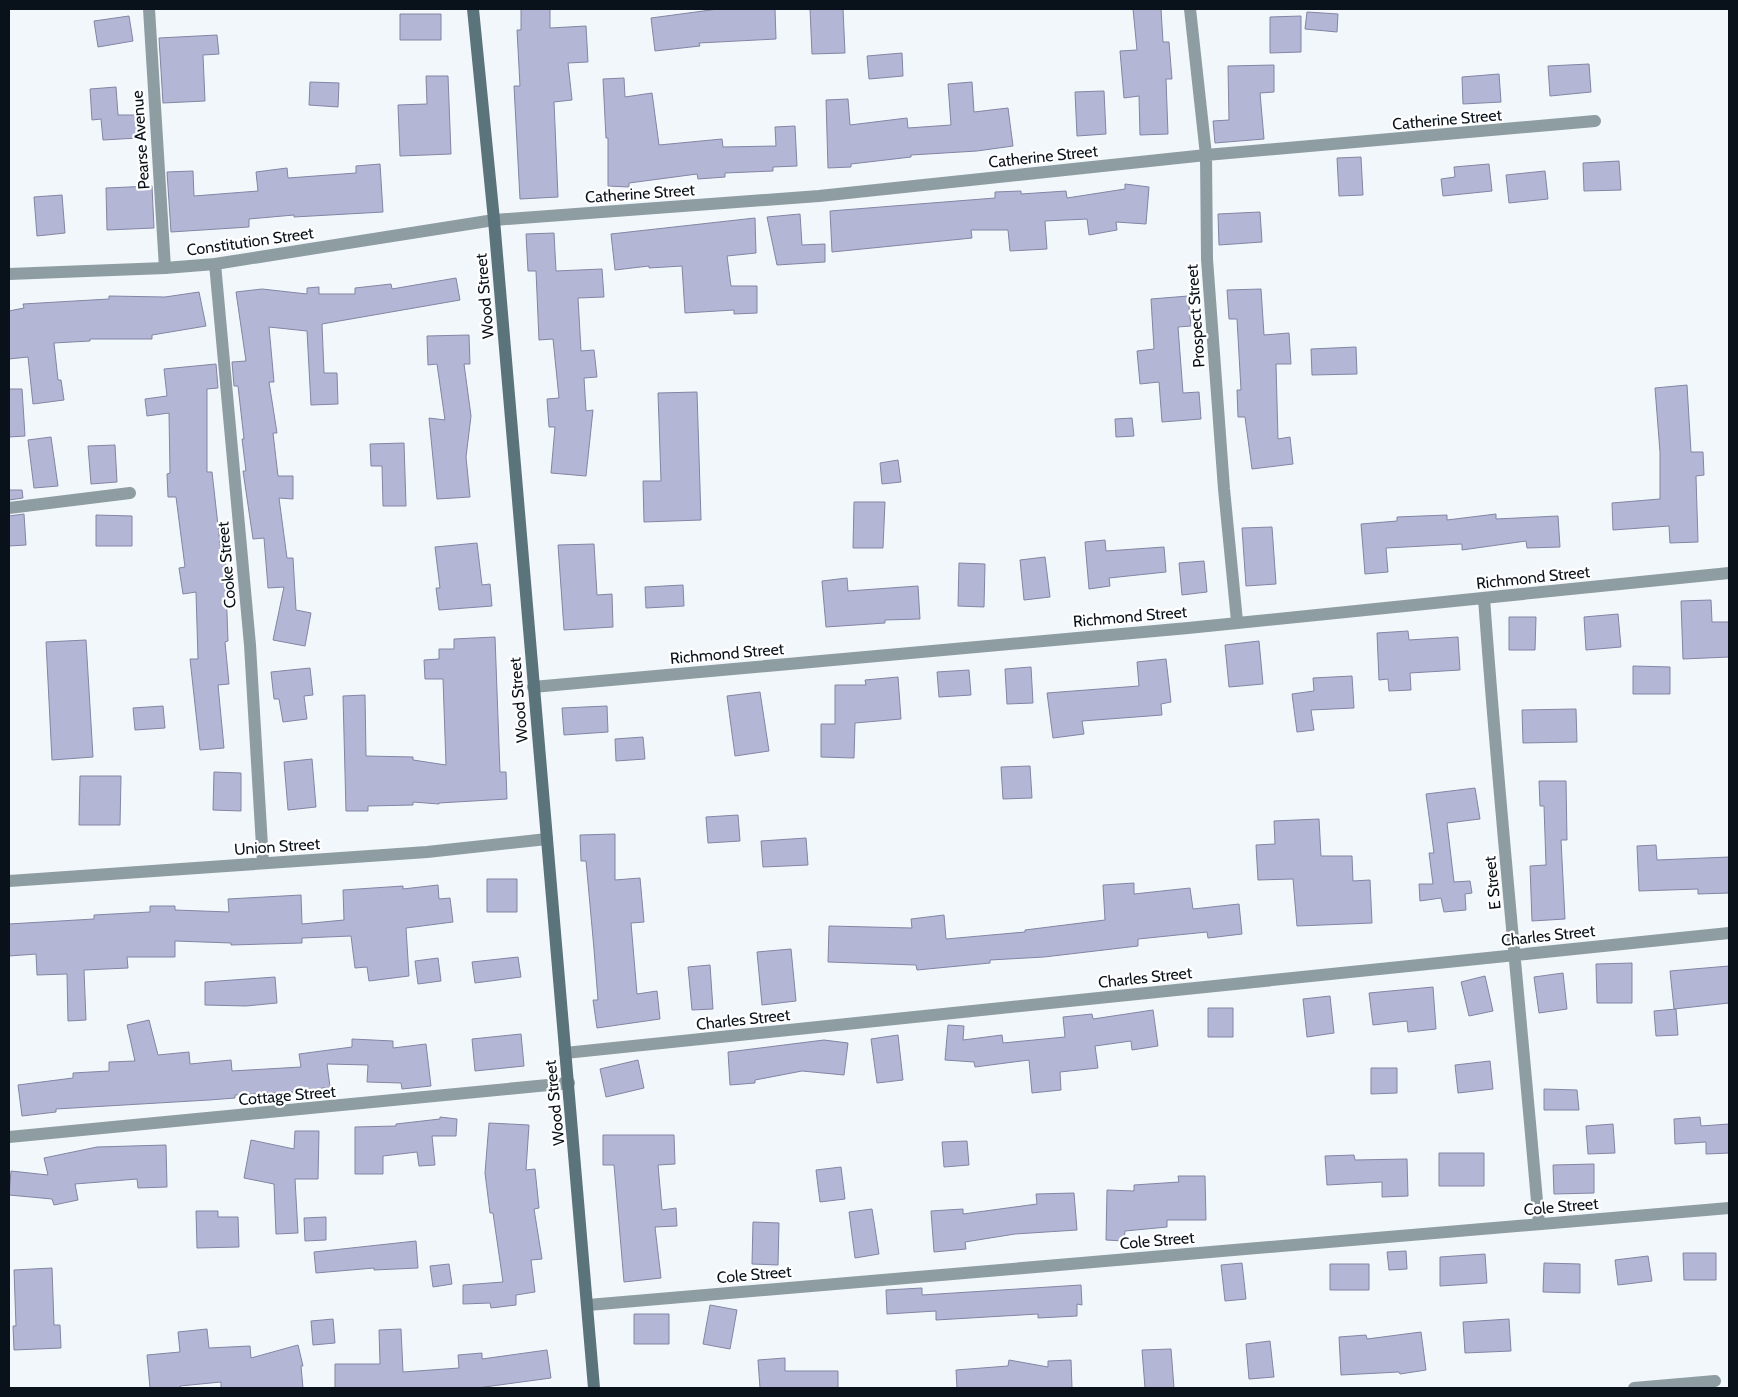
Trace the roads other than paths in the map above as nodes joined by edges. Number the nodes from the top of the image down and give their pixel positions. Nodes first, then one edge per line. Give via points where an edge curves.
1 (149, 9) edge
2 (473, 9) edge
3 (1190, 9) edge
4 (1595, 121) dead end
5 (1206, 155) junction
6 (494, 220) junction
7 (215, 264) junction
8 (164, 268) junction
9 (9, 274) edge
10 (130, 492) dead end
11 (9, 508) edge
12 (1729, 573) edge
13 (1484, 598) junction
14 (1237, 621) junction
15 (533, 687) junction
16 (547, 839) junction
17 (263, 863) junction
18 (9, 881) edge
19 (1729, 933) edge
20 (1516, 955) junction
21 (565, 1053) junction
22 (569, 1083) junction
23 (9, 1137) edge
24 (1729, 1208) edge
25 (1539, 1224) junction
26 (588, 1305) junction
27 (1715, 1381) dead end
28 (594, 1388) edge
29 (1634, 1388) edge

1 - 8 street, Pearse Avenue
2 - 6 main road, Wood Street
3 - 5 street, Prospect Street
4 - 5 street, Catherine Street
5 - 6 street, Catherine Street via 819,196
5 - 14 street, Prospect Street via 1207,259
6 - 7 street, Constitution Street
6 - 15 main road, Wood Street
7 - 8 street, Constitution Street
7 - 17 street, Cooke Street via 250,644
8 - 9 street, Constitution Street
10 - 11 street
12 - 13 street, Richmond Street
13 - 14 street, Richmond Street
13 - 20 street, E Street via 1495,753
14 - 15 street, Richmond Street
15 - 16 main road, Wood Street
16 - 17 street, Union Street via 427,852
16 - 21 main road, Wood Street
17 - 18 street, Union Street
19 - 20 street, Charles Street
20 - 21 street, Charles Street
20 - 25 street, E Street
21 - 22 main road, Wood Street
22 - 23 street, Cottage Street
22 - 26 main road, Wood Street
24 - 25 street, Cole Street
25 - 26 street, Cole Street
26 - 28 main road, Wood Street
27 - 29 street

